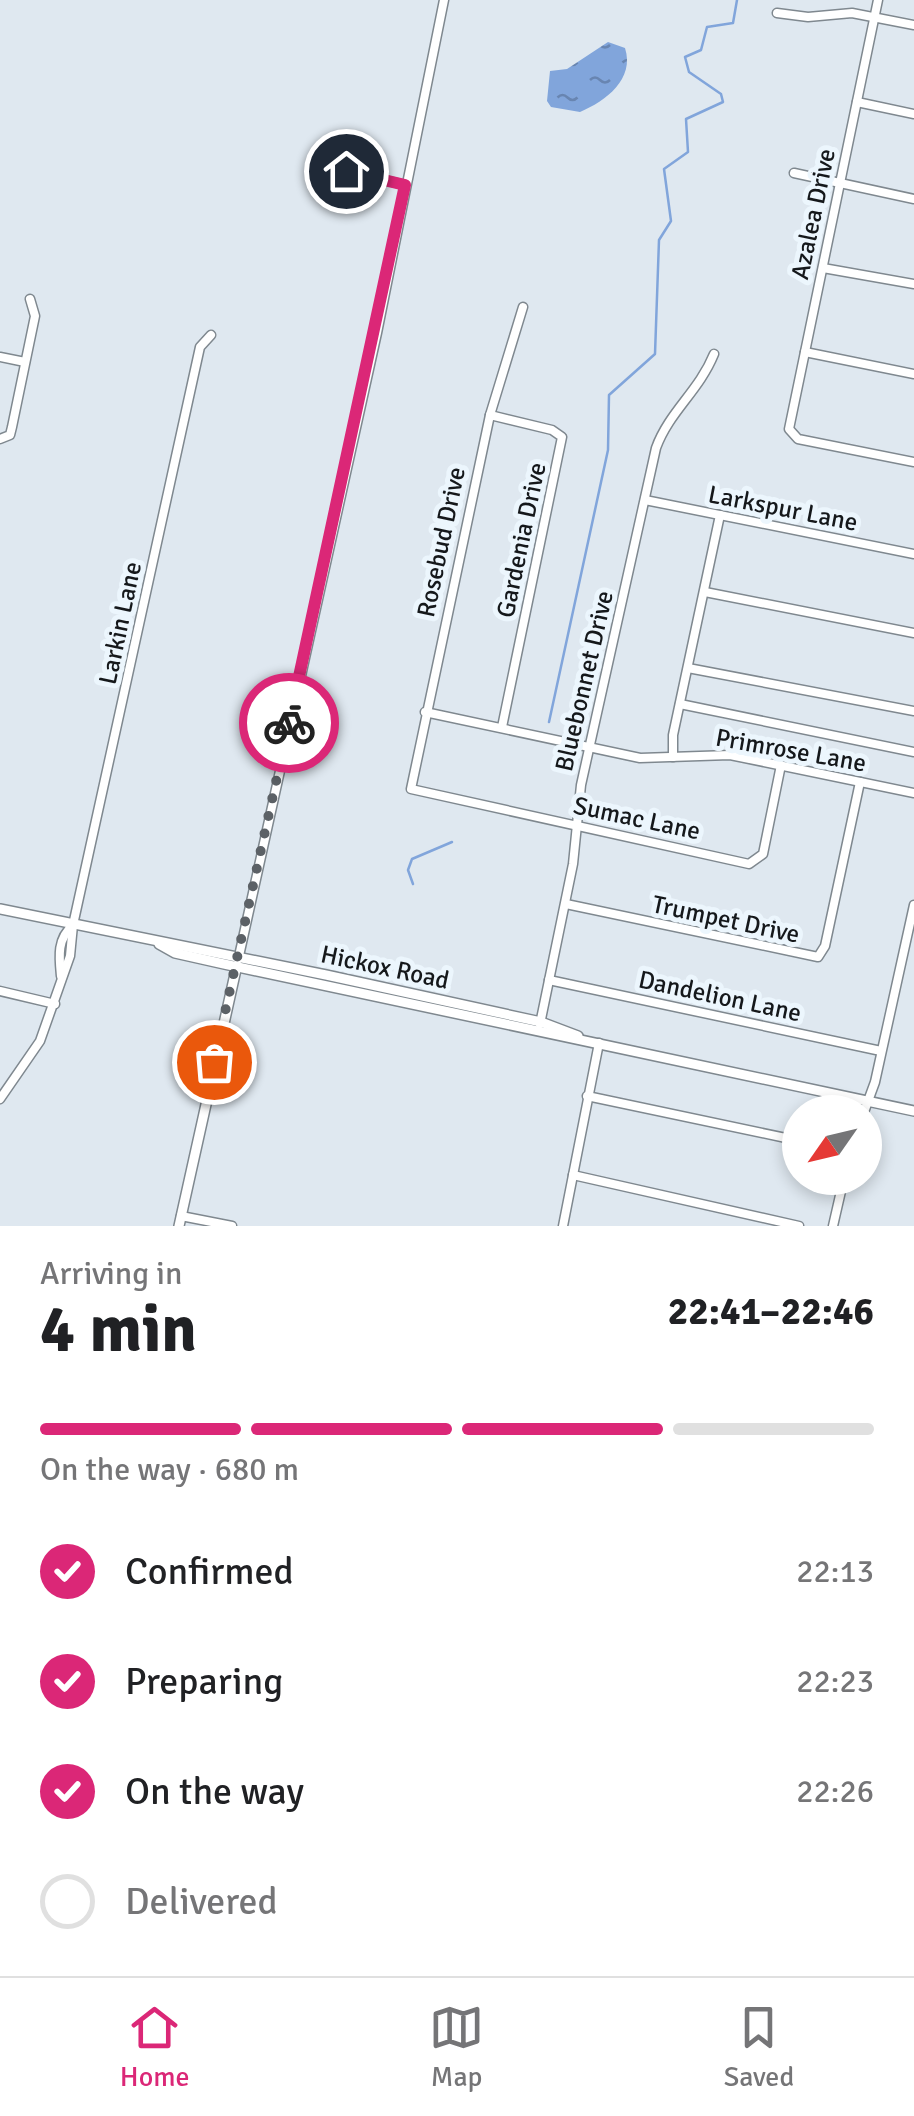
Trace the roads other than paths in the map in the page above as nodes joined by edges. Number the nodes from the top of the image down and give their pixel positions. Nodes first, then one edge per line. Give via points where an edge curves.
1 (444, 0) edge
2 (878, 0) edge
3 (778, 13) dead end
4 (874, 17) junction
5 (914, 25) edge
6 (856, 102) junction
7 (914, 114) edge
8 (346, 171) dead end
9 (794, 174) dead end
10 (840, 184) junction
11 (405, 185) junction
12 (914, 199) edge
13 (823, 268) junction
14 (914, 284) edge
15 (30, 299) dead end
16 (523, 307) dead end
17 (211, 335) dead end
18 (804, 352) junction
19 (714, 354) dead end
20 (0, 356) edge
21 (26, 362) junction
22 (914, 374) edge
23 (490, 414) junction
24 (3, 438) edge
25 (914, 462) edge
26 (645, 500) junction
27 (720, 516) junction
28 (914, 554) edge
29 (706, 592) junction
30 (914, 633) edge
31 (688, 668) junction
32 (680, 704) junction
33 (914, 711) edge
34 (425, 712) junction
35 (502, 727) junction
36 (588, 748) junction
37 (914, 752) edge
38 (672, 757) junction
39 (781, 765) junction
40 (860, 782) junction
41 (411, 788) joint
42 (914, 792) edge
43 (576, 826) junction
44 (566, 904) junction
45 (914, 905) edge
46 (0, 909) edge
47 (73, 925) junction
48 (238, 961) junction
49 (550, 980) junction
50 (0, 991) edge
51 (388, 994) junction
52 (401, 1002) junction
53 (55, 1004) junction
54 (466, 1006) junction
55 (539, 1028) junction
56 (599, 1043) junction
57 (882, 1051) junction
58 (842, 1095) edge
59 (871, 1095) edge
60 (587, 1096) junction
61 (0, 1098) edge
62 (882, 1104) edge
63 (914, 1111) edge
64 (782, 1138) edge
65 (573, 1175) junction
66 (840, 1195) edge
67 (180, 1221) edge
68 (232, 1226) edge
69 (563, 1226) edge
70 (799, 1226) edge
71 (834, 1226) edge

1 - 11 street
2 - 4 street, Azalea Drive
3 - 4 street
4 - 5 street
4 - 6 street, Azalea Drive
6 - 7 street
6 - 10 street, Azalea Drive
8 - 11 street
9 - 10 street
10 - 12 street
10 - 13 street, Azalea Drive
11 - 48 street
13 - 14 street
13 - 18 street, Azalea Drive
15 - 21 street via 35,316
16 - 23 street, Rosebud Drive
17 - 47 street, Larkin Lane via 200,347
18 - 22 street
18 - 25 street, Azalea Drive via 791,436
19 - 26 street, Bluebonnet Drive via 696,392 662,433
20 - 21 street
21 - 24 street
23 - 34 street, Rosebud Drive
23 - 35 street, Gardenia Drive via 560,433 562,442
26 - 27 street, Larkspur Lane
26 - 36 street, Bluebonnet Drive
27 - 28 street, Larkspur Lane
27 - 29 street
29 - 30 street
29 - 31 street
31 - 32 street
31 - 33 street
32 - 37 street
32 - 38 street
34 - 35 street, Primrose Lane
34 - 41 street, Rosebud Drive
35 - 36 street, Primrose Lane
36 - 38 street, Primrose Lane
36 - 43 street, Bluebonnet Drive
38 - 39 street, Primrose Lane via 730,755
39 - 40 street, Primrose Lane
39 - 43 street, Sumac Lane via 756,862
40 - 42 street, Primrose Lane
40 - 44 street, Trumpet Drive via 818,957
41 - 43 street, Sumac Lane
43 - 44 street, Bluebonnet Drive
44 - 49 street, Bluebonnet Drive
45 - 57 street
46 - 47 street, Hickox Road
47 - 48 street, Hickox Road via 174,953
47 - 53 street, Larkin Lane via 58,953 62,978
48 - 51 street, Hickox Road
48 - 67 street
49 - 55 street, Bluebonnet Drive
49 - 57 street, Dandelion Lane
50 - 53 street
51 - 52 street, Hickox Road
51 - 54 street, Hickox Road
52 - 54 street via 458,1012
52 - 55 street, Hickox Road
53 - 61 street, Larkin Lane via 40,1041
54 - 55 street, Hickox Road
55 - 56 street, Hickox Road
56 - 58 street, Hickox Road
56 - 60 street
57 - 59 street
60 - 64 street
60 - 65 street
62 - 63 street, Hickox Road
65 - 69 street
65 - 70 street
66 - 71 street
67 - 68 street

